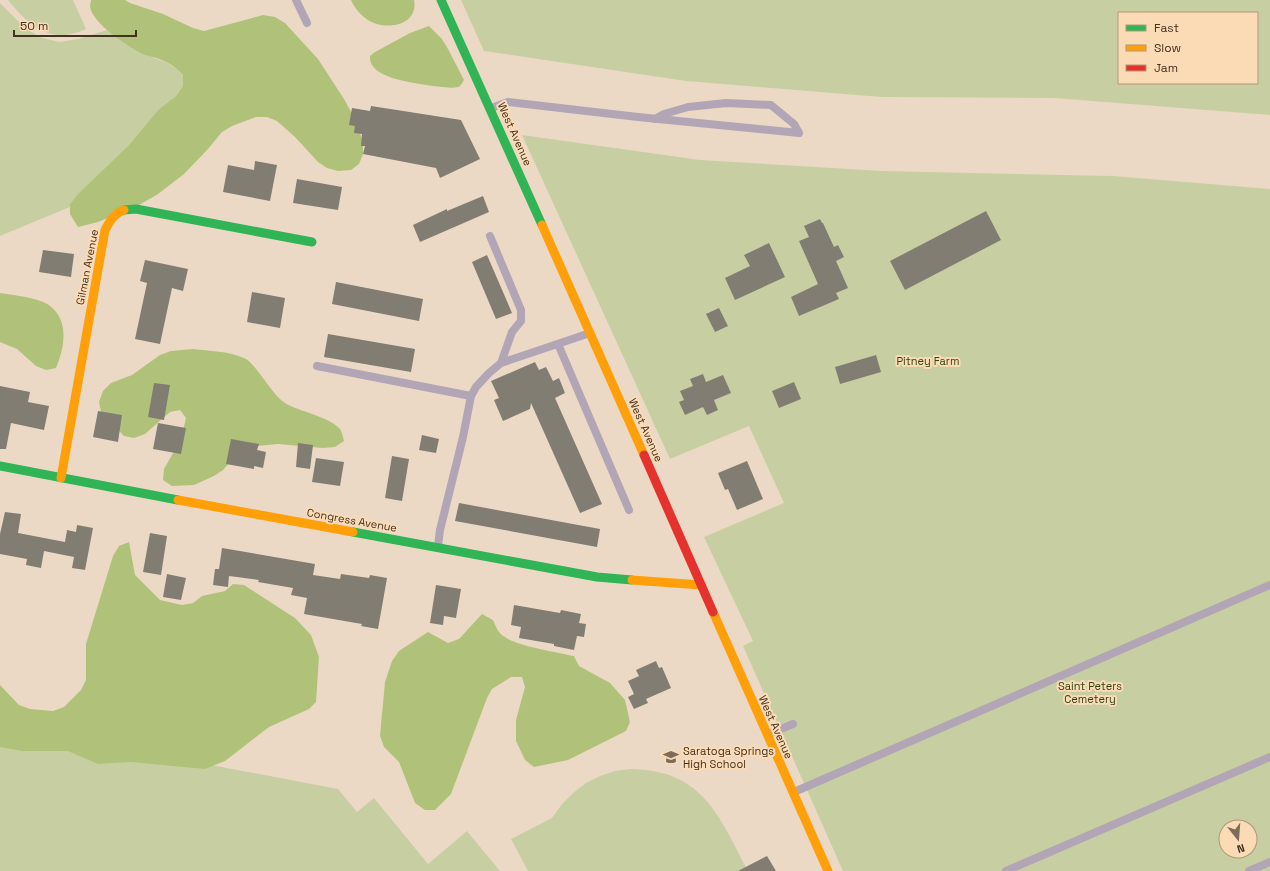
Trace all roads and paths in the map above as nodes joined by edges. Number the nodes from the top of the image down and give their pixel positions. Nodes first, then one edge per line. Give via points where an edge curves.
1 (296, 0) edge
2 (441, 0) edge
3 (307, 23) dead end
4 (490, 108) junction
5 (655, 119) junction
6 (490, 236) dead end
7 (312, 242) dead end
8 (590, 333) junction
9 (558, 344) junction
10 (501, 363) junction
11 (317, 366) dead end
12 (471, 396) junction
13 (0, 466) edge
14 (61, 478) junction
15 (629, 510) dead end
16 (437, 548) junction
17 (701, 585) junction
18 (1270, 585) edge
19 (793, 724) dead end
20 (766, 735) junction
21 (1270, 757) edge
22 (793, 793) junction
23 (1270, 862) edge
24 (828, 871) edge
25 (1006, 871) edge
26 (1249, 871) edge

1 - 3 lane
2 - 4 street, West Avenue
4 - 5 lane via 508,102
4 - 8 street, West Avenue
5 - 5 lane via 746,128 799,133 794,124 771,105 726,103 688,107
6 - 10 lane via 521,310 521,321 512,332
7 - 14 street, Gilman Avenue via 136,209 123,209 112,217 105,230
8 - 9 lane
8 - 17 street, West Avenue
9 - 10 lane
9 - 15 lane
10 - 12 lane via 476,387
11 - 12 lane
12 - 16 lane
13 - 14 street, Congress Avenue
14 - 16 street, Congress Avenue
16 - 17 street, Congress Avenue via 597,576
17 - 20 street, West Avenue
18 - 22 lane
19 - 20 lane
20 - 22 street, West Avenue
21 - 25 lane
22 - 24 street, West Avenue
23 - 26 lane

